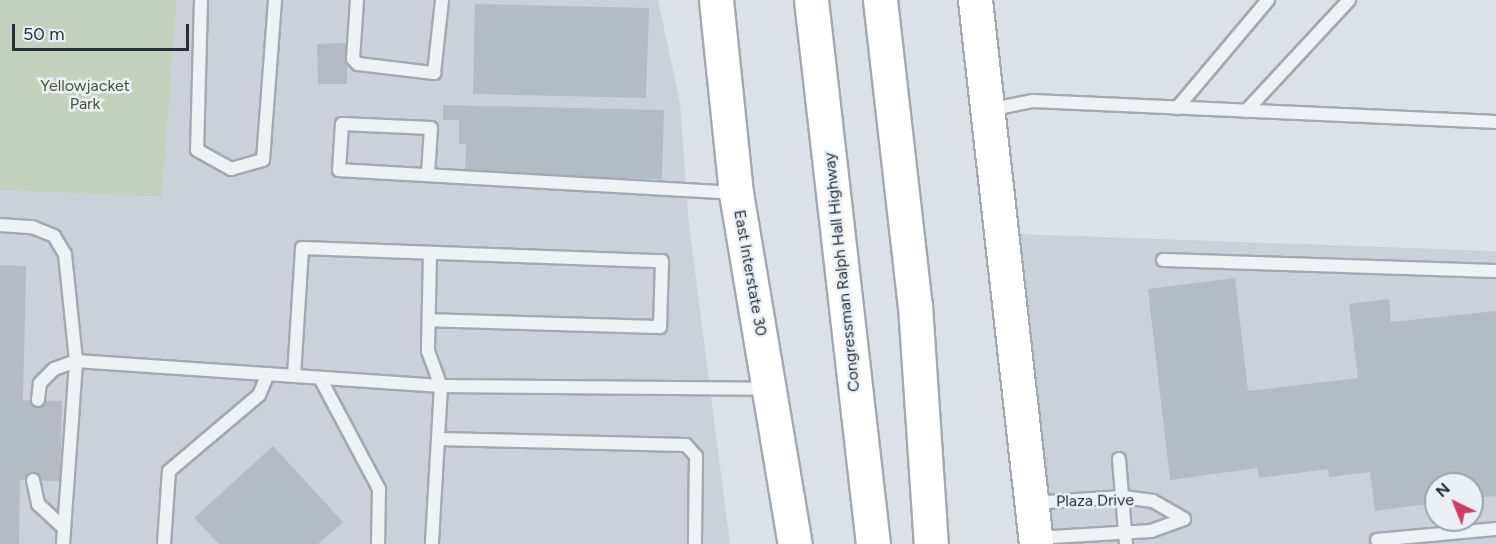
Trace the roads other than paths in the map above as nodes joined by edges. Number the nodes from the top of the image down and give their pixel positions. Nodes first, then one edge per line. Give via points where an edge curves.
1 (201, 0) edge
2 (275, 0) edge
3 (357, 0) edge
4 (442, 0) edge
5 (716, 0) edge
6 (811, 0) edge
7 (880, 0) edge
8 (975, 0) edge
9 (1268, 0) edge
10 (1349, 0) edge
11 (1177, 108) junction
12 (987, 110) junction
13 (1246, 111) junction
14 (1496, 122) edge
15 (428, 174) junction
16 (736, 193) junction
17 (0, 225) edge
18 (430, 252) junction
19 (1163, 260) dead end
20 (1496, 271) edge
21 (429, 320) junction
22 (76, 361) junction
23 (268, 374) junction
24 (294, 376) junction
25 (320, 378) junction
26 (441, 386) junction
27 (769, 390) junction
28 (38, 400) dead end
29 (439, 439) junction
30 (1119, 459) dead end
31 (33, 480) dead end
32 (1124, 497) junction
33 (1031, 503) junction
34 (64, 528) junction
35 (1496, 529) edge
36 (1125, 538) edge
37 (1377, 540) dead end
38 (1035, 541) edge
39 (63, 544) edge
40 (164, 544) edge
41 (378, 544) edge
42 (432, 544) edge
43 (696, 544) edge
44 (795, 544) edge
45 (873, 544) edge
46 (931, 544) edge

1 - 2 lane via 197,150 231,169 262,160
3 - 4 lane via 353,58 358,64 434,73
5 - 16 main road, East Interstate 30
6 - 45 main road, Congressman Ralph Hall Highway
7 - 46 main road via 915,305
8 - 12 main road
9 - 11 lane
10 - 13 lane
11 - 12 lane via 1033,101
11 - 13 lane
12 - 33 main road
13 - 14 lane
15 - 15 lane via 339,170 342,124 431,128
15 - 16 lane
16 - 27 main road, East Interstate 30
17 - 22 lane via 32,227 54,236 65,254
18 - 21 lane
18 - 21 lane via 662,261 660,327
18 - 24 lane via 302,248
19 - 20 lane
21 - 26 lane via 428,351
22 - 23 lane
22 - 28 lane via 54,369 40,383
22 - 34 lane
23 - 24 lane
23 - 40 lane via 259,395 169,471
24 - 25 lane
25 - 26 lane
25 - 41 lane via 379,489
26 - 27 lane
26 - 29 lane
27 - 44 main road, East Interstate 30
29 - 42 lane
29 - 43 lane via 686,445 696,456
30 - 32 lane
31 - 34 lane via 38,504
32 - 33 lane, Plaza Drive
32 - 36 lane
32 - 36 lane, Plaza Drive via 1153,501 1184,519
33 - 38 main road
34 - 39 lane
35 - 37 lane
36 - 38 lane, Plaza Drive

